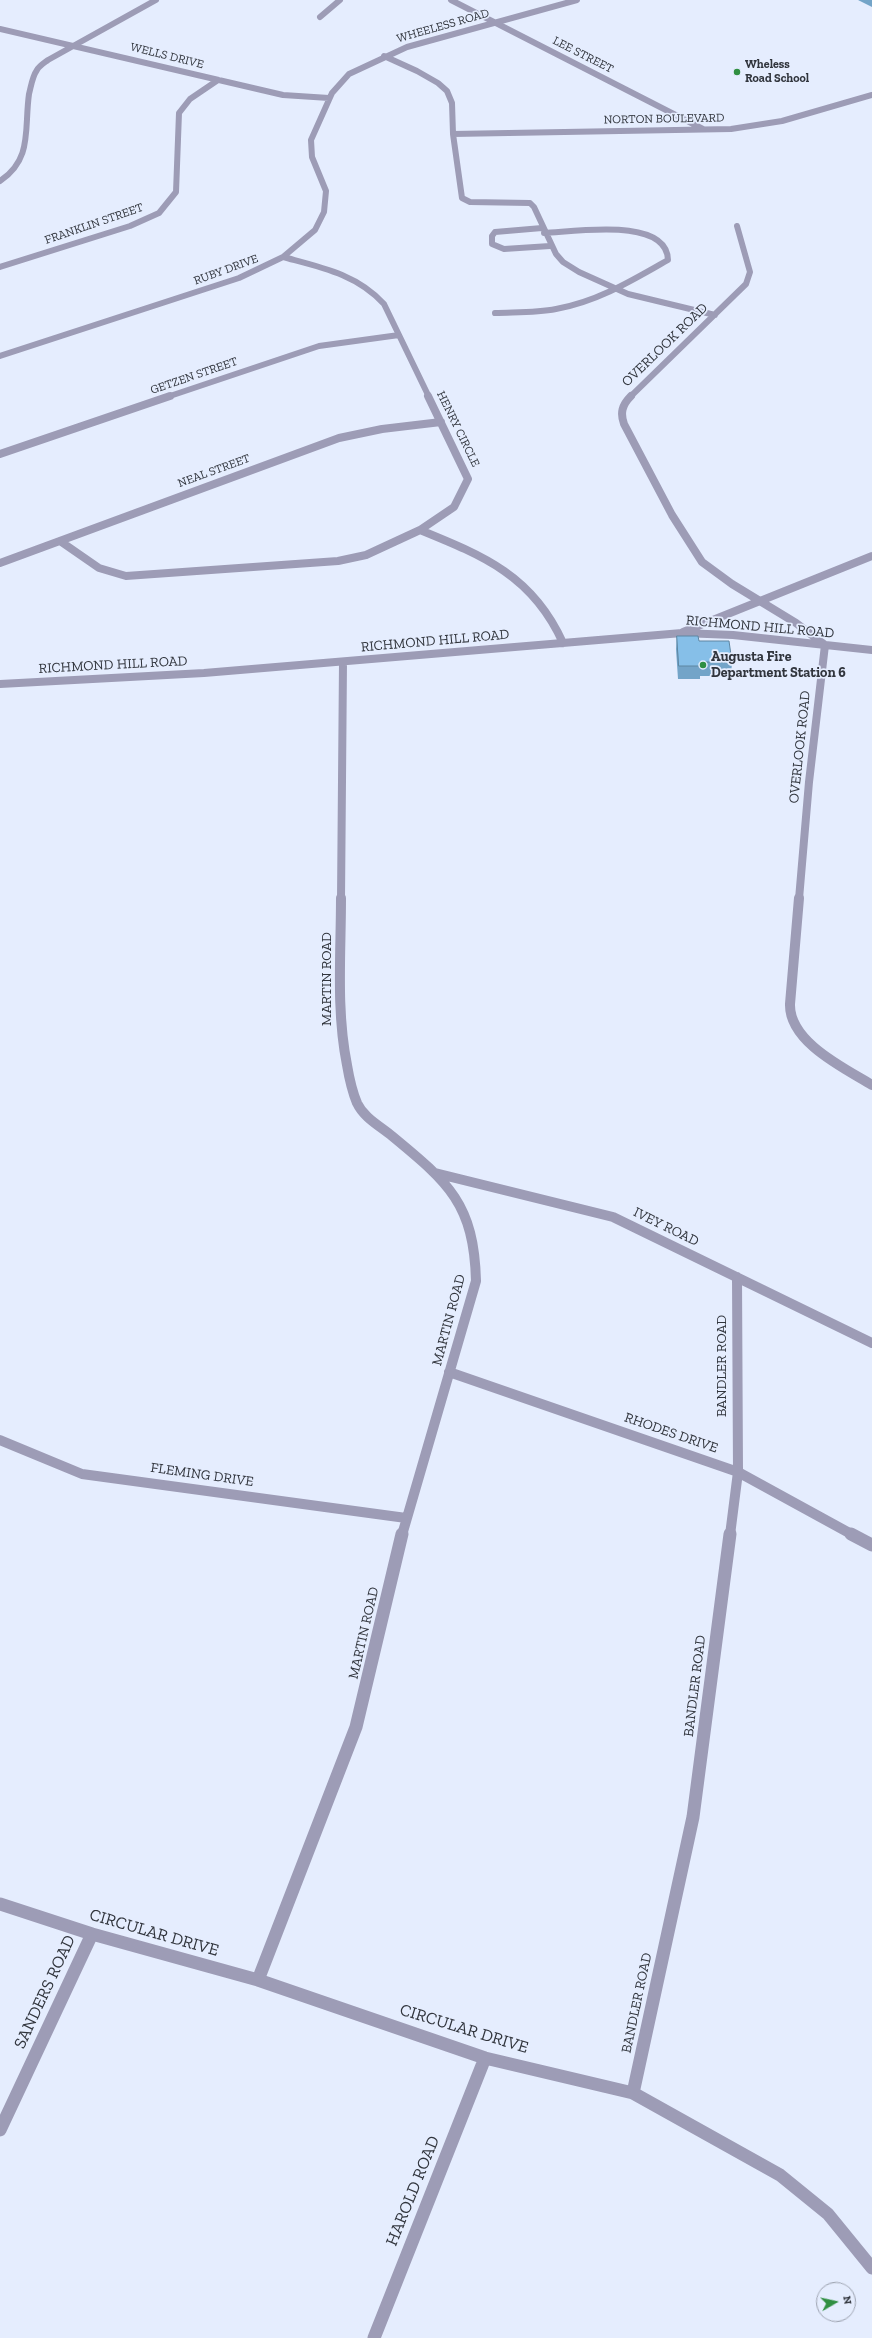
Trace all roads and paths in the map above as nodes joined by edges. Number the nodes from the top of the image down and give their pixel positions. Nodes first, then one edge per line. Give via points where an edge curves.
1 (156, 0) edge
2 (340, 0) edge
3 (451, 0) edge
4 (577, 0) edge
5 (320, 16) dead end
6 (496, 22) junction
7 (0, 29) edge
8 (75, 46) junction
9 (384, 56) junction
10 (218, 80) junction
11 (872, 94) edge
12 (329, 98) junction
13 (705, 130) junction
14 (453, 134) junction
15 (0, 181) edge
16 (737, 226) dead end
17 (543, 230) junction
18 (550, 246) junction
19 (283, 257) junction
20 (0, 267) edge
21 (614, 288) junction
22 (495, 313) dead end
23 (715, 315) junction
24 (399, 335) junction
25 (0, 356) edge
26 (441, 422) junction
27 (0, 454) edge
28 (420, 530) junction
29 (60, 541) junction
30 (872, 556) edge
31 (0, 563) edge
32 (758, 601) junction
33 (682, 632) junction
34 (563, 643) junction
35 (825, 645) junction
36 (872, 650) edge
37 (343, 662) junction
38 (0, 684) edge
39 (872, 1085) edge
40 (434, 1172) junction
41 (737, 1277) junction
42 (872, 1344) edge
43 (449, 1372) junction
44 (0, 1440) edge
45 (738, 1472) junction
46 (406, 1518) junction
47 (872, 1546) edge
48 (0, 1904) edge
49 (92, 1934) junction
50 (258, 1980) junction
51 (485, 2058) junction
52 (633, 2093) junction
53 (0, 2130) edge
54 (872, 2268) edge
55 (374, 2338) edge

1 - 8 street
2 - 5 street
3 - 6 street, LEE STREET
4 - 6 street, WHEELESS ROAD
6 - 9 street, WHEELESS ROAD
6 - 13 street, LEE STREET
7 - 8 street, WELLS DRIVE
8 - 10 street, WELLS DRIVE
8 - 15 street via 48,60 35,72 29,94 20,164 8,178
9 - 12 street, WHEELESS ROAD via 349,74
9 - 14 street via 422,74 447,91 452,104
10 - 12 street, WELLS DRIVE via 283,95
10 - 20 street, FRANKLIN STREET via 190,99 179,113 176,192 159,213 130,226
11 - 13 street, NORTON BOULEVARD via 782,121 731,129
12 - 19 street, RUBY DRIVE via 312,134 310,146 326,191 324,212 315,230
13 - 14 street, NORTON BOULEVARD
14 - 17 street via 462,198 470,202 530,203
16 - 23 street, OVERLOOK ROAD via 750,272 746,284
17 - 18 street
17 - 18 street via 494,232 492,244 504,249
17 - 21 street via 628,229 665,245 669,252 668,260
18 - 21 street via 563,262 595,281
19 - 24 street, HENRY CIRCLE via 341,274 361,284 384,304
19 - 25 street, RUBY DRIVE via 239,278
21 - 22 street via 596,298 556,309
21 - 23 street via 663,305
23 - 32 street, OVERLOOK ROAD via 626,401 621,416 630,439 700,560
24 - 26 street, HENRY CIRCLE
24 - 27 street, GETZEN STREET via 319,346
26 - 28 street, HENRY CIRCLE via 468,480 454,507
26 - 29 street, NEAL STREET via 382,429 339,438
28 - 29 street, HENRY CIRCLE via 366,555 338,561 126,576 99,568
28 - 34 street via 464,548 528,590 546,610
29 - 31 street, NEAL STREET
30 - 32 street
32 - 33 street
32 - 35 street, OVERLOOK ROAD via 813,634
33 - 34 street, RICHMOND HILL ROAD
33 - 35 street, RICHMOND HILL ROAD
34 - 37 street, RICHMOND HILL ROAD
35 - 36 street, RICHMOND HILL ROAD
35 - 39 street, OVERLOOK ROAD via 809,782 790,994 791,1018 801,1034 814,1046
37 - 38 street, RICHMOND HILL ROAD via 204,673
37 - 40 street, MARTIN ROAD via 340,1022 346,1060 359,1108
40 - 41 street, IVEY ROAD via 613,1217
40 - 43 street, MARTIN ROAD via 452,1190 462,1205 475,1241 477,1263 476,1281
41 - 42 street, IVEY ROAD
41 - 45 street, BANDLER ROAD
43 - 45 street, RHODES DRIVE
43 - 46 street, MARTIN ROAD
44 - 46 street, FLEMING DRIVE via 82,1474
45 - 47 street, RHODES DRIVE
45 - 52 street, BANDLER ROAD via 693,1817
46 - 50 street, MARTIN ROAD via 356,1727
48 - 49 street, CIRCULAR DRIVE
49 - 50 street, CIRCULAR DRIVE
49 - 53 street, SANDERS ROAD
50 - 51 street, CIRCULAR DRIVE
51 - 52 street, CIRCULAR DRIVE
51 - 55 street, HAROLD ROAD
52 - 54 street, CIRCULAR DRIVE via 780,2175 828,2214

